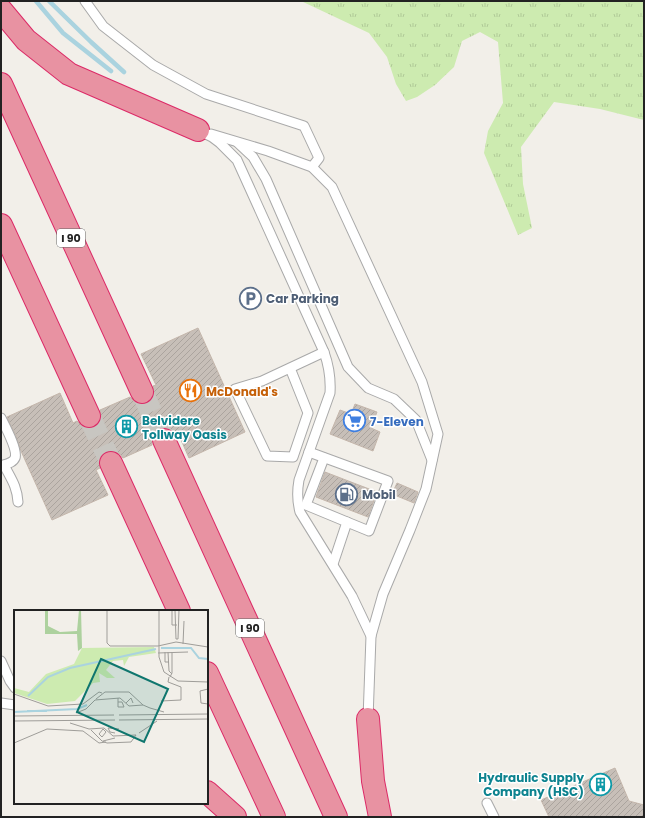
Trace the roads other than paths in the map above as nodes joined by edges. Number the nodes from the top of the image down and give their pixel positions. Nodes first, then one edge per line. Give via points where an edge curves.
1 (85, 1) edge
2 (1, 10) edge
3 (1, 84) edge
4 (198, 130) junction
5 (236, 141) junction
6 (312, 167) junction
7 (1, 225) edge
8 (324, 352) junction
9 (290, 368) junction
10 (142, 392) tunnel mouth
11 (89, 416) tunnel mouth
12 (1, 418) edge
13 (164, 440) tunnel mouth
14 (309, 452) junction
15 (324, 458) junction
16 (432, 460) junction
17 (111, 464) tunnel mouth
18 (2, 466) edge
19 (18, 502) dead end
20 (347, 522) junction
21 (333, 564) junction
22 (179, 610) edge
23 (371, 636) junction
24 (1, 661) edge
25 (208, 674) edge
26 (14, 687) edge
27 (1, 697) edge
28 (8, 704) edge
29 (368, 719) joint
30 (208, 793) edge
31 (487, 803) dead end
32 (235, 817) edge
33 (274, 817) edge
34 (336, 817) edge
35 (380, 817) edge
36 (494, 817) edge

1 - 6 lane via 103,26 153,65 206,94 304,126 319,158
2 - 4 highway via 26,40 69,74
3 - 10 highway, I 90
4 - 5 lane
4 - 8 lane via 220,142 237,160
5 - 6 lane
5 - 16 lane via 253,157 266,179 348,367 368,388 394,399 416,420
6 - 16 lane via 332,187 422,382 438,434
7 - 11 highway
8 - 9 lane
8 - 14 lane via 330,370 330,392
9 - 9 lane via 262,381 235,389 266,456 294,457 308,413
12 - 18 lane via 16,453 15,459
13 - 34 highway, I 90
14 - 15 lane
14 - 21 lane via 299,480 298,504 300,512
15 - 20 lane via 306,505
15 - 20 lane via 388,481 369,531
16 - 23 lane via 426,489 383,594
17 - 22 highway
18 - 19 lane via 17,489
20 - 21 lane
21 - 23 lane
23 - 29 lane
24 - 26 lane
25 - 33 highway
27 - 28 lane
29 - 35 highway via 373,781
30 - 32 highway
31 - 36 lane

